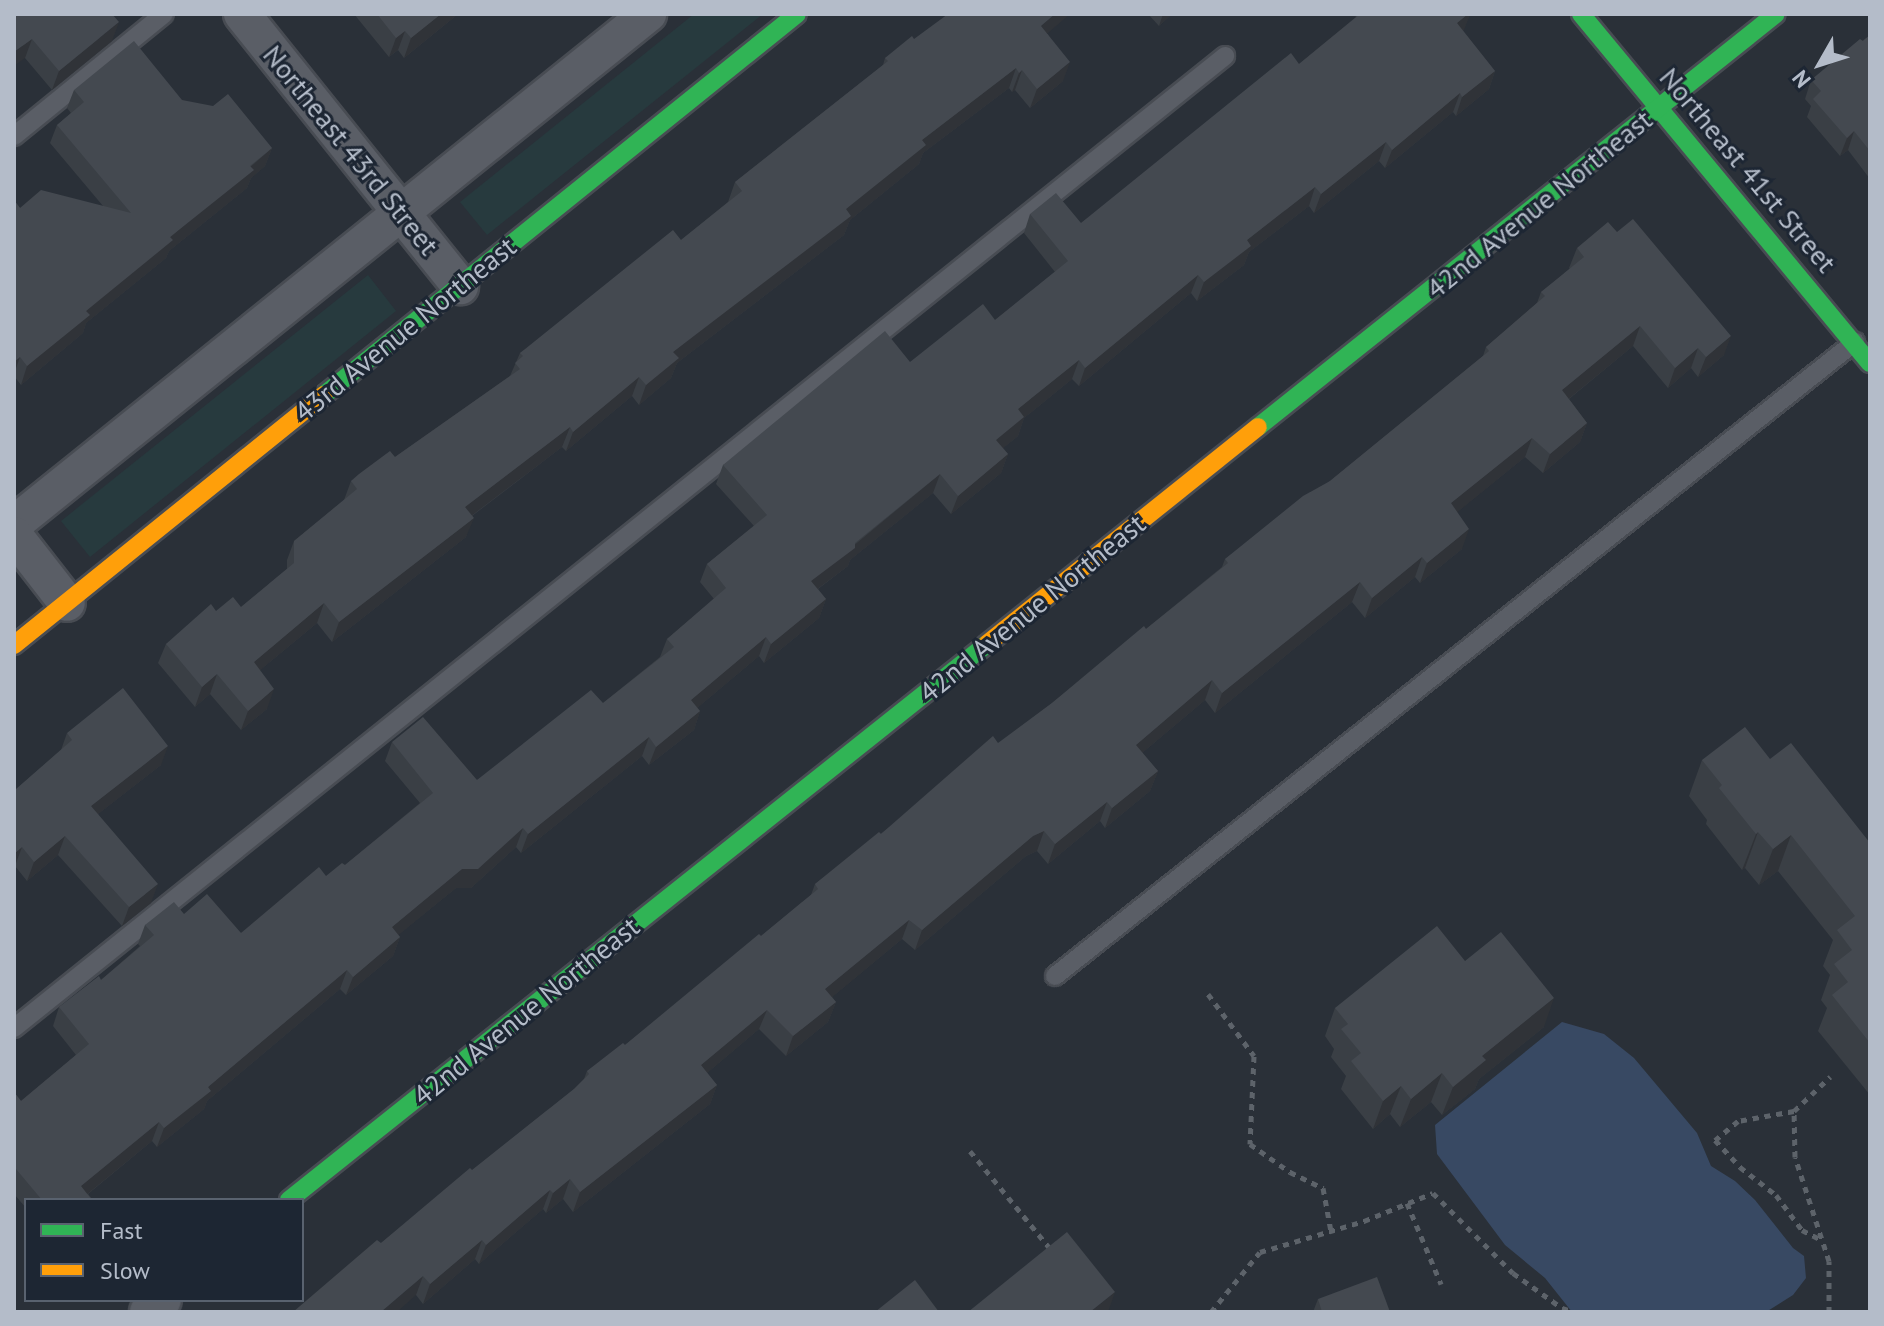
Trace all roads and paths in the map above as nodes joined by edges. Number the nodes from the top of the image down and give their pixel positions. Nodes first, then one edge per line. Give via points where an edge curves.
1 (164, 14) edge
2 (242, 14) edge
3 (648, 14) edge
4 (797, 14) edge
5 (1581, 14) edge
6 (1776, 14) edge
7 (1225, 56) dead end
8 (1661, 107) junction
9 (14, 136) edge
10 (403, 212) junction
11 (460, 286) junction
12 (1870, 330) edge
13 (1854, 343) junction
14 (1870, 363) edge
15 (14, 524) edge
16 (14, 535) edge
17 (67, 603) junction
18 (14, 645) edge
19 (1055, 976) dead end
20 (1208, 994) dead end
21 (14, 1028) edge
22 (1830, 1077) dead end
23 (1794, 1111) junction
24 (970, 1151) dead end
25 (292, 1198) edge
26 (1407, 1203) junction
27 (1331, 1231) junction
28 (1822, 1240) junction
29 (1061, 1262) edge
30 (1441, 1284) dead end
31 (1211, 1312) edge
32 (1574, 1312) edge
33 (1829, 1312) edge

1 - 9 lane
2 - 10 street, Northeast 43rd Street
3 - 10 street
4 - 11 street, 43rd Avenue Northeast
5 - 8 street, Northeast 41st Street
6 - 8 street, 42nd Avenue Northeast
7 - 21 lane
8 - 13 street, Northeast 41st Street
8 - 25 street, 42nd Avenue Northeast
10 - 11 street, Northeast 43rd Street
10 - 15 street
11 - 17 street, 43rd Avenue Northeast
12 - 13 lane
13 - 14 street, Northeast 41st Street
13 - 19 lane
16 - 17 street
17 - 18 street, 43rd Avenue Northeast
20 - 27 path via 1254,1056 1250,1144 1323,1188
22 - 23 path
23 - 28 path via 1795,1157
23 - 28 path via 1738,1121 1715,1140 1776,1195 1802,1230
24 - 29 path
26 - 27 path
26 - 30 path
26 - 32 path via 1433,1193 1513,1273
27 - 31 path via 1260,1252
28 - 33 path via 1829,1261

